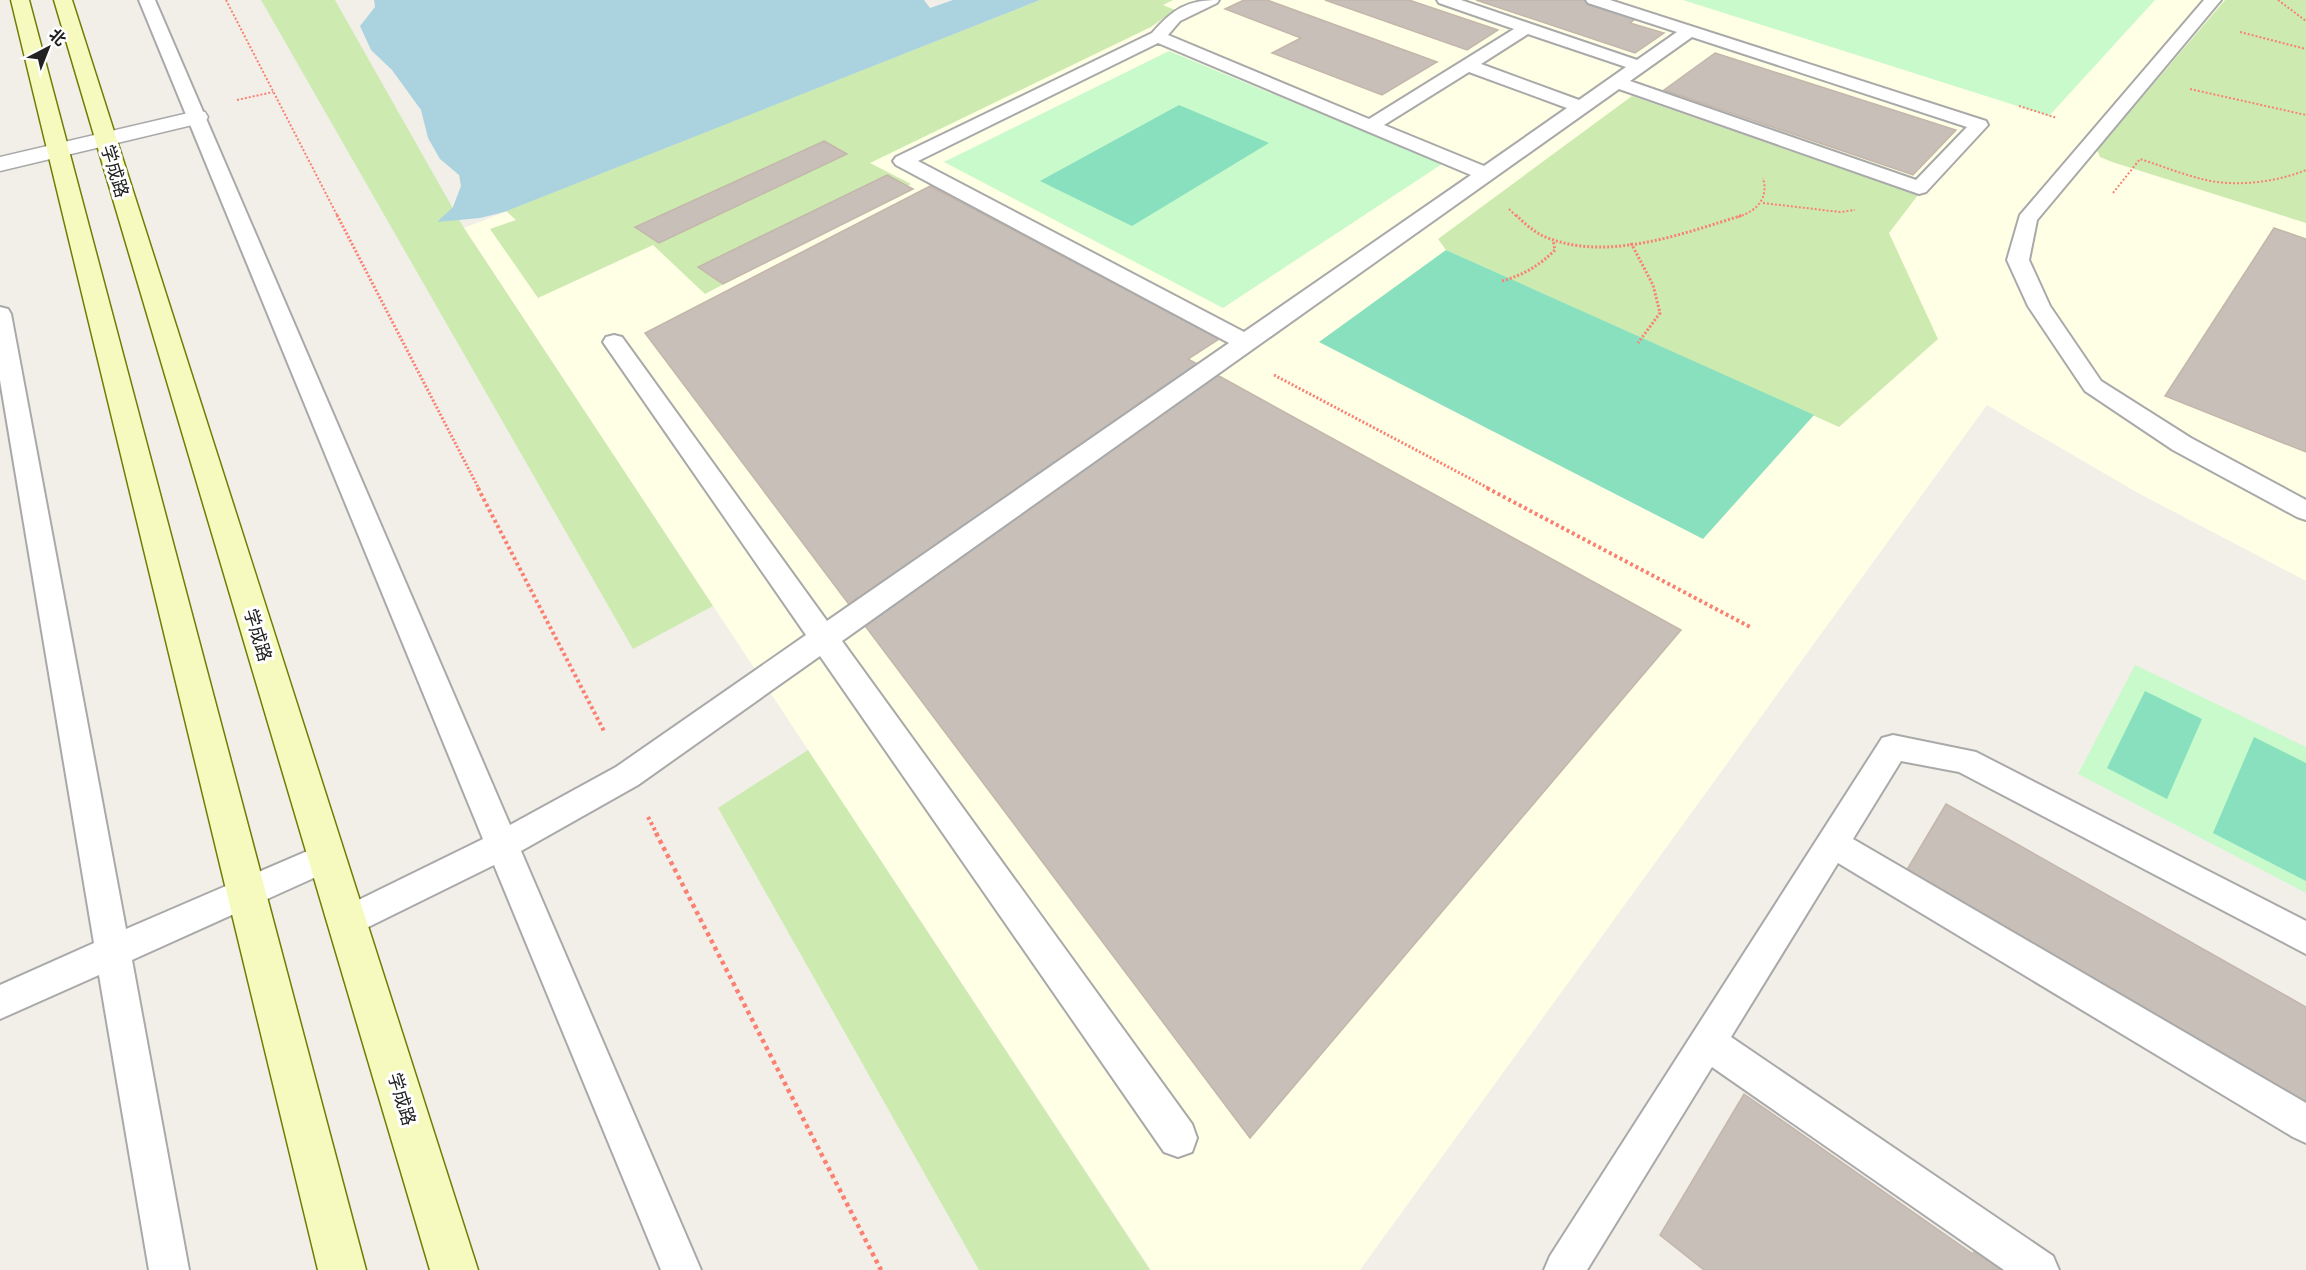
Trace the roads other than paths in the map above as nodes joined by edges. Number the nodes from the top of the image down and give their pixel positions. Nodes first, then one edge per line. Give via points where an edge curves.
1 (20, 0) edge
2 (63, 0) edge
3 (147, 0) edge
4 (1211, 0) edge
5 (1445, 0) edge
6 (1594, 0) edge
7 (2213, 0) edge
8 (1528, 27) junction
9 (1690, 31) junction
10 (1158, 37) junction
11 (1467, 65) junction
12 (1639, 66) junction
13 (1616, 82) junction
14 (1581, 107) junction
15 (196, 117) junction
16 (1370, 126) junction
17 (105, 139) junction
18 (58, 150) junction
19 (0, 164) edge
20 (1486, 174) junction
21 (0, 314) edge
22 (614, 342) dead end
23 (1238, 347) junction
24 (2306, 511) edge
25 (824, 638) junction
26 (1832, 843) junction
27 (503, 845) junction
28 (326, 857) junction
29 (247, 892) junction
30 (348, 922) junction
31 (2306, 938) edge
32 (113, 952) junction
33 (0, 1002) edge
34 (1707, 1042) junction
35 (2306, 1124) edge
36 (1178, 1138) dead end
37 (169, 1270) edge
38 (342, 1270) edge
39 (454, 1270) edge
40 (681, 1270) edge
41 (1564, 1270) edge
42 (2039, 1270) edge

1 - 18 main road
2 - 17 main road, 学成路
3 - 15 lane
4 - 10 lane via 1174,18
5 - 8 lane
6 - 9 lane
7 - 24 lane via 2027,219 2018,260 2039,306 2093,386 2182,444
8 - 11 lane
8 - 12 lane
9 - 12 lane
9 - 13 lane via 1979,125 1919,188
10 - 16 lane
10 - 23 lane via 903,161
11 - 14 lane
11 - 16 lane
12 - 13 lane
13 - 14 lane
14 - 20 lane
15 - 17 street
15 - 27 lane
16 - 20 lane
17 - 18 street
17 - 28 main road, 学成路
18 - 19 street
18 - 29 main road
20 - 23 lane
21 - 32 lane
22 - 25 lane
23 - 25 lane
25 - 27 lane via 627,776
25 - 36 lane
26 - 31 lane via 1893,747 1965,760
26 - 34 lane
26 - 35 lane
27 - 30 lane
27 - 40 lane
28 - 29 lane
28 - 30 main road, 学成路
29 - 32 lane
29 - 38 main road
30 - 39 main road, 学成路
32 - 33 lane
32 - 37 lane
34 - 41 lane
34 - 42 lane

